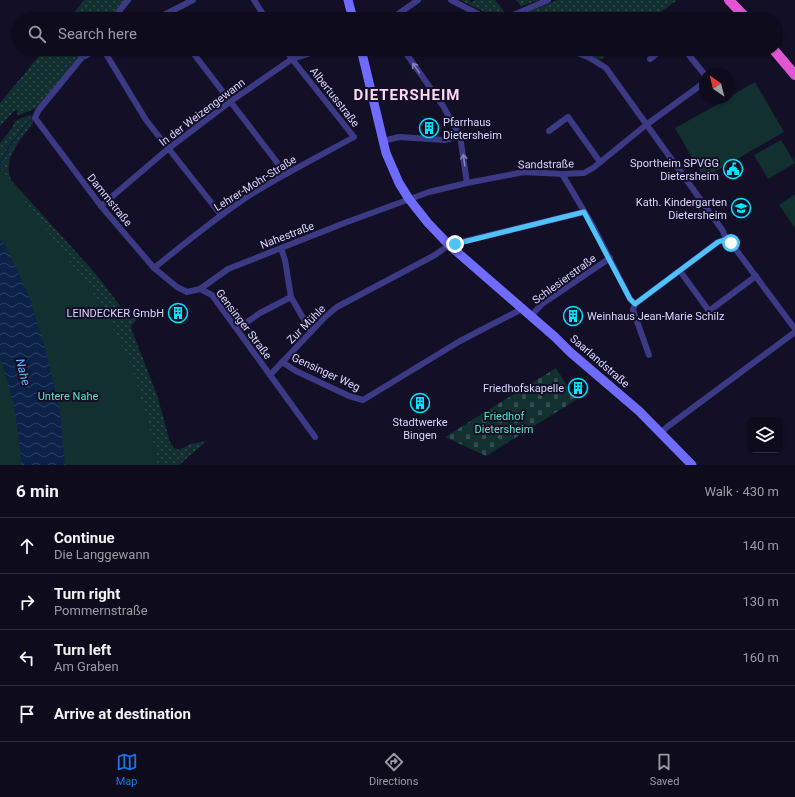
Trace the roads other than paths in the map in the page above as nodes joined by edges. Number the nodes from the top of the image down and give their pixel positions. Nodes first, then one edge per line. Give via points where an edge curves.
1 (128, 0) edge
2 (193, 0) edge
3 (254, 0) edge
4 (348, 0) edge
5 (418, 0) edge
6 (451, 0) edge
7 (548, 0) edge
8 (729, 0) edge
9 (119, 12) edge
10 (173, 12) edge
11 (262, 12) edge
12 (351, 12) edge
13 (402, 12) edge
14 (474, 12) edge
15 (518, 12) edge
16 (740, 12) edge
17 (86, 56) edge
18 (107, 56) edge
19 (196, 56) edge
20 (290, 56) edge
21 (302, 56) edge
22 (363, 56) edge
23 (408, 56) edge
24 (585, 56) edge
25 (654, 56) edge
26 (689, 56) edge
27 (779, 56) edge
28 (82, 58) joint
29 (292, 59) junction
30 (650, 59) dead end
31 (699, 68) edge
32 (795, 75) edge
33 (699, 86) edge
34 (231, 101) junction
35 (646, 125) junction
36 (549, 131) dead end
37 (460, 136) junction
38 (354, 138) joint
39 (383, 141) junction
40 (169, 148) junction
41 (600, 162) junction
42 (286, 174) junction
43 (562, 174) junction
44 (467, 183) junction
45 (409, 199) junction
46 (101, 206) junction
47 (584, 212) junction
48 (221, 215) junction
49 (726, 240) junction
50 (449, 245) junction
51 (280, 248) junction
52 (610, 258) junction
53 (154, 268) junction
54 (680, 271) junction
55 (756, 276) junction
56 (200, 289) junction
57 (291, 297) junction
58 (635, 304) junction
59 (522, 309) junction
60 (531, 316) junction
61 (237, 329) junction
62 (795, 330) edge
63 (310, 332) junction
64 (649, 355) dead end
65 (282, 362) junction
66 (270, 375) junction
67 (661, 433) junction
68 (314, 437) dead end
69 (692, 465) edge

1 - 9 street
2 - 10 street
3 - 11 street
4 - 12 main road
5 - 13 street
6 - 14 street
7 - 15 street
8 - 16 highway
17 - 28 street
18 - 40 street via 146,120
19 - 34 street
20 - 29 street, Albertusstraße
21 - 29 street, In der Weizengewann
22 - 39 main road, Saarlandstraße
37 -> 23 street
24 - 35 street via 606,68
25 - 30 street
26 - 31 street
27 - 32 highway
28 - 46 street, Dammstraße via 38,111 36,118
29 - 34 street, In der Weizengewann
29 - 38 street, Albertusstraße
33 - 35 street, Sandstraße
34 - 40 street, In der Weizengewann
34 - 42 street
35 - 41 street, Sandstraße
35 - 49 street via 723,232
36 - 41 street via 568,117
37 - 39 street via 445,140 399,137
44 -> 37 street
38 - 42 street, Lehrer-Mohr-Straße
39 - 45 main road, Saarlandstraße via 399,183
40 - 46 street, In der Weizengewann
40 - 48 street
41 - 43 street, Sandstraße via 584,172
42 - 48 street, Lehrer-Mohr-Straße
43 - 44 street, Sandstraße via 524,172
43 - 47 street
44 - 45 street, Sandstraße
45 - 50 main road, Saarlandstraße
45 - 51 street, Nahestraße
46 - 53 street, Dammstraße
47 - 50 street
47 - 52 street
48 - 53 street, Lehrer-Mohr-Straße
49 - 54 street via 718,242
49 - 55 street
50 - 59 main road, Saarlandstraße
50 - 63 street, Zur Mühle via 337,307
51 - 56 street, Nahestraße via 228,269
51 - 57 street via 285,260
52 - 58 street via 630,299
52 - 60 street, Schlesierstraße via 548,300
53 - 56 street, Dammstraße via 187,292
54 - 55 street via 709,311
54 - 58 street
55 - 62 street
56 - 61 street, Gensinger Straße via 212,295
57 - 61 street via 260,313
57 - 63 street
58 - 64 street via 633,310
59 - 60 main road, Saarlandstraße
59 - 65 street, Gensinger Weg via 460,341 363,400
60 - 67 main road, Saarlandstraße via 640,411
61 - 66 street, Gensinger Straße
62 - 67 street
63 - 65 street, Zur Mühle
65 - 66 street, Zur Mühle
66 - 68 street
67 - 69 main road, Saarlandstraße

